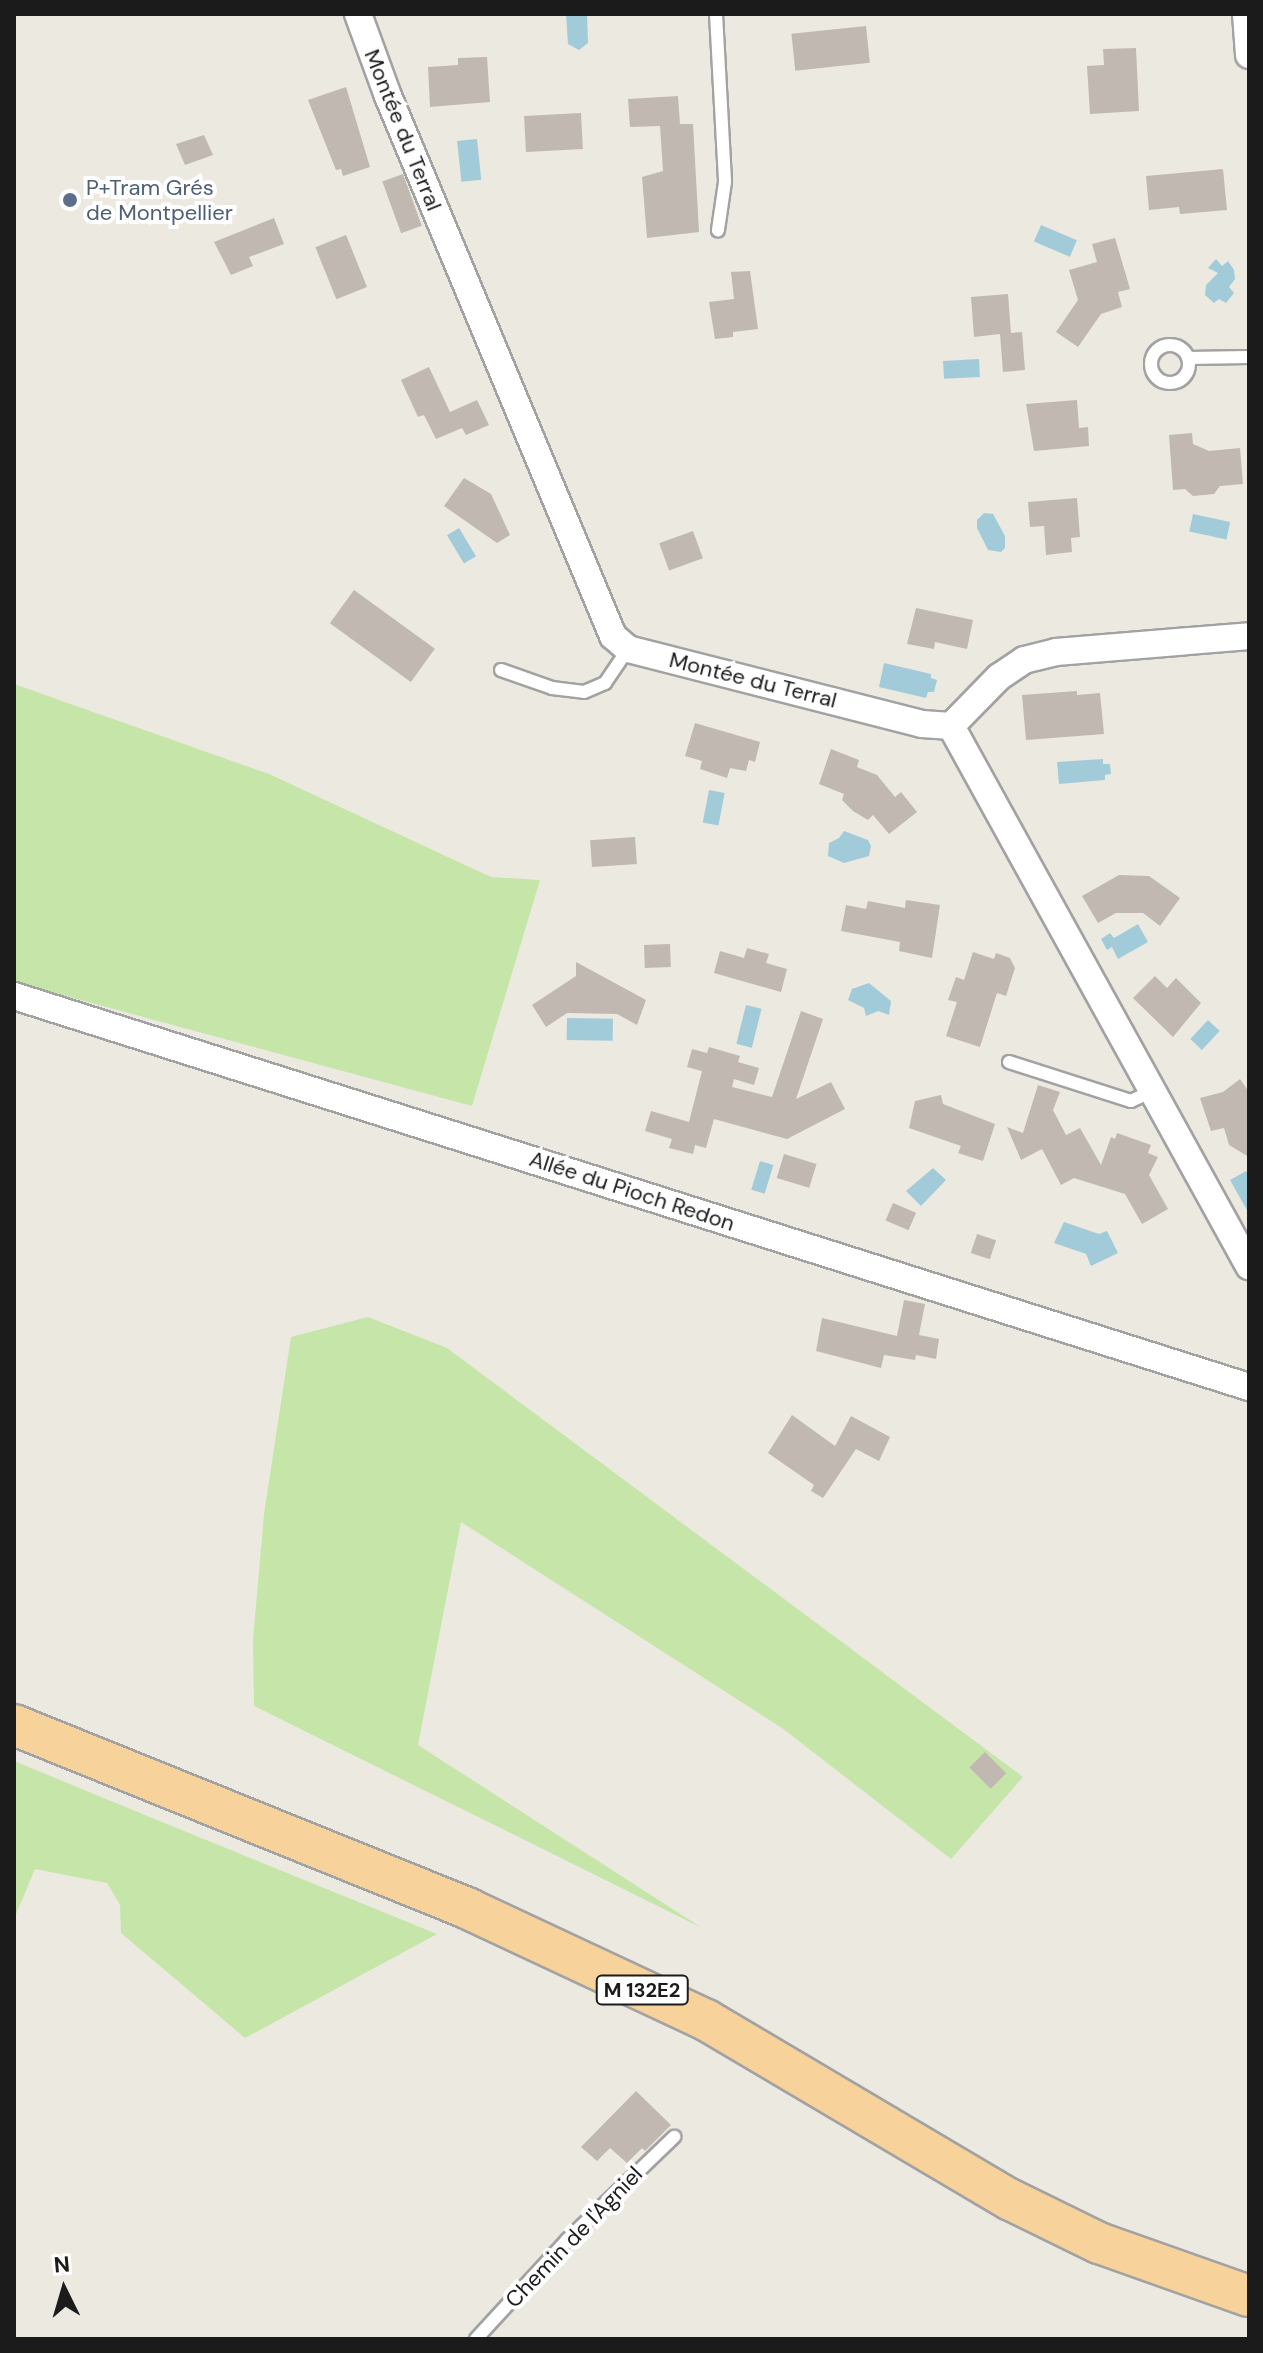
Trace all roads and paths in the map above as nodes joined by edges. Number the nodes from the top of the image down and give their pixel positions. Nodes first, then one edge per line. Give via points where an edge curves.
1 (358, 14) edge
2 (716, 14) edge
3 (1246, 14) edge
4 (1249, 55) edge
5 (718, 230) dead end
6 (1249, 357) edge
7 (1188, 358) dead end
8 (1249, 636) edge
9 (628, 649) junction
10 (501, 670) dead end
11 (951, 726) junction
12 (14, 996) edge
13 (1009, 1062) dead end
14 (1152, 1091) junction
15 (1249, 1266) edge
16 (1249, 1387) edge
17 (14, 1725) edge
18 (674, 2137) dead end
19 (1249, 2296) edge
20 (476, 2339) edge

1 - 9 street, Montée du Terral via 613,636
2 - 5 lane via 725,182
3 - 4 street
6 - 7 lane
8 - 11 street via 1056,652 1024,660 999,677
9 - 10 lane via 605,683 584,692 552,688
9 - 11 street, Montée du Terral via 922,724
11 - 14 street
12 - 16 street, Allée du Pioch Redon
13 - 14 lane via 1131,1101
14 - 15 street
17 - 19 main road, M 132E2 via 549,1946 706,2020 1009,2199 1099,2243
18 - 20 lane, Chemin de l'Agniel via 567,2240

